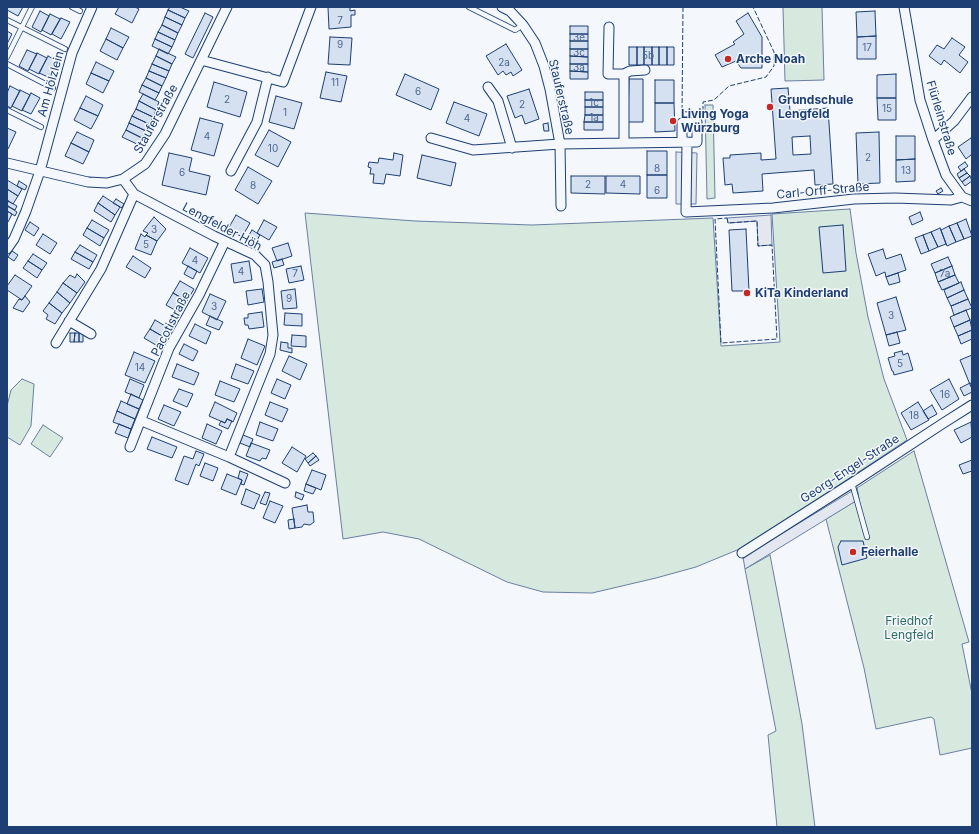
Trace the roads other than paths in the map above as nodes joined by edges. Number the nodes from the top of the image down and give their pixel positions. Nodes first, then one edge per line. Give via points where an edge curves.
1 (32, 7) edge
2 (72, 7) edge
3 (92, 7) edge
4 (227, 7) edge
5 (311, 7) edge
6 (468, 7) edge
7 (502, 7) edge
8 (904, 7) edge
9 (80, 11) dead end
10 (7, 20) edge
11 (523, 25) junction
12 (21, 27) junction
13 (609, 27) dead end
14 (65, 49) dead end
15 (7, 56) edge
16 (201, 60) junction
17 (7, 64) edge
18 (645, 70) dead end
19 (624, 74) junction
20 (268, 77) junction
21 (488, 87) dead end
22 (53, 88) dead end
23 (972, 97) edge
24 (7, 110) edge
25 (41, 127) dead end
26 (431, 138) dead end
27 (933, 140) junction
28 (624, 142) junction
29 (560, 144) junction
30 (512, 148) junction
31 (7, 163) edge
32 (40, 171) junction
33 (230, 171) dead end
34 (123, 179) junction
35 (134, 194) junction
36 (962, 197) junction
37 (972, 201) edge
38 (561, 206) dead end
39 (225, 241) junction
40 (7, 249) edge
41 (69, 321) junction
42 (91, 334) dead end
43 (56, 343) dead end
44 (972, 405) edge
45 (142, 421) junction
46 (130, 447) dead end
47 (229, 457) junction
48 (285, 483) dead end
49 (852, 483) junction
50 (867, 538) dead end
51 (742, 553) dead end

1 - 12 lane
2 - 9 lane
3 - 32 street, Am Hölzlein via 72,53
4 - 16 street, Stauferstraße
5 - 20 street via 283,82
6 - 11 lane via 515,30
7 - 11 street, Stauferstraße via 510,11
8 - 27 street, Flürleinstraße via 920,100
10 - 12 lane
11 - 29 street, Stauferstraße via 535,43 544,66
12 - 14 lane
12 - 15 lane
13 - 19 street via 608,74
16 - 20 street
16 - 34 street, Stauferstraße via 165,134 145,164
17 - 22 lane
18 - 19 street
19 - 28 street
20 - 33 street via 257,122
21 - 30 street via 498,101
23 - 27 street via 954,121
24 - 25 lane
26 - 30 street via 473,150
27 - 36 street, Flürleinstraße via 944,171
28 - 29 street
28 - 36 street, Carl-Orff-Straße via 685,142 686,212 773,208 854,199 951,200
29 - 30 street
29 - 38 street, Stauferstraße
31 - 32 street, Stauferstraße
32 - 34 street, Stauferstraße via 88,182 107,183
32 - 40 street via 26,211
34 - 35 street, Lengfelder Höh
35 - 39 street, Lengfelder Höh
35 - 41 street via 101,270
36 - 37 street
39 - 45 street, Pacotistraße via 199,295 169,348
39 - 47 street, Lengfelder Höh via 255,255 265,265 273,335 270,354
41 - 42 street
41 - 43 street
44 - 49 street, Georg-Engel-Straße
45 - 46 street, Pacotistraße
45 - 47 street
47 - 48 street
49 - 50 lane
49 - 51 street, Georg-Engel-Straße

